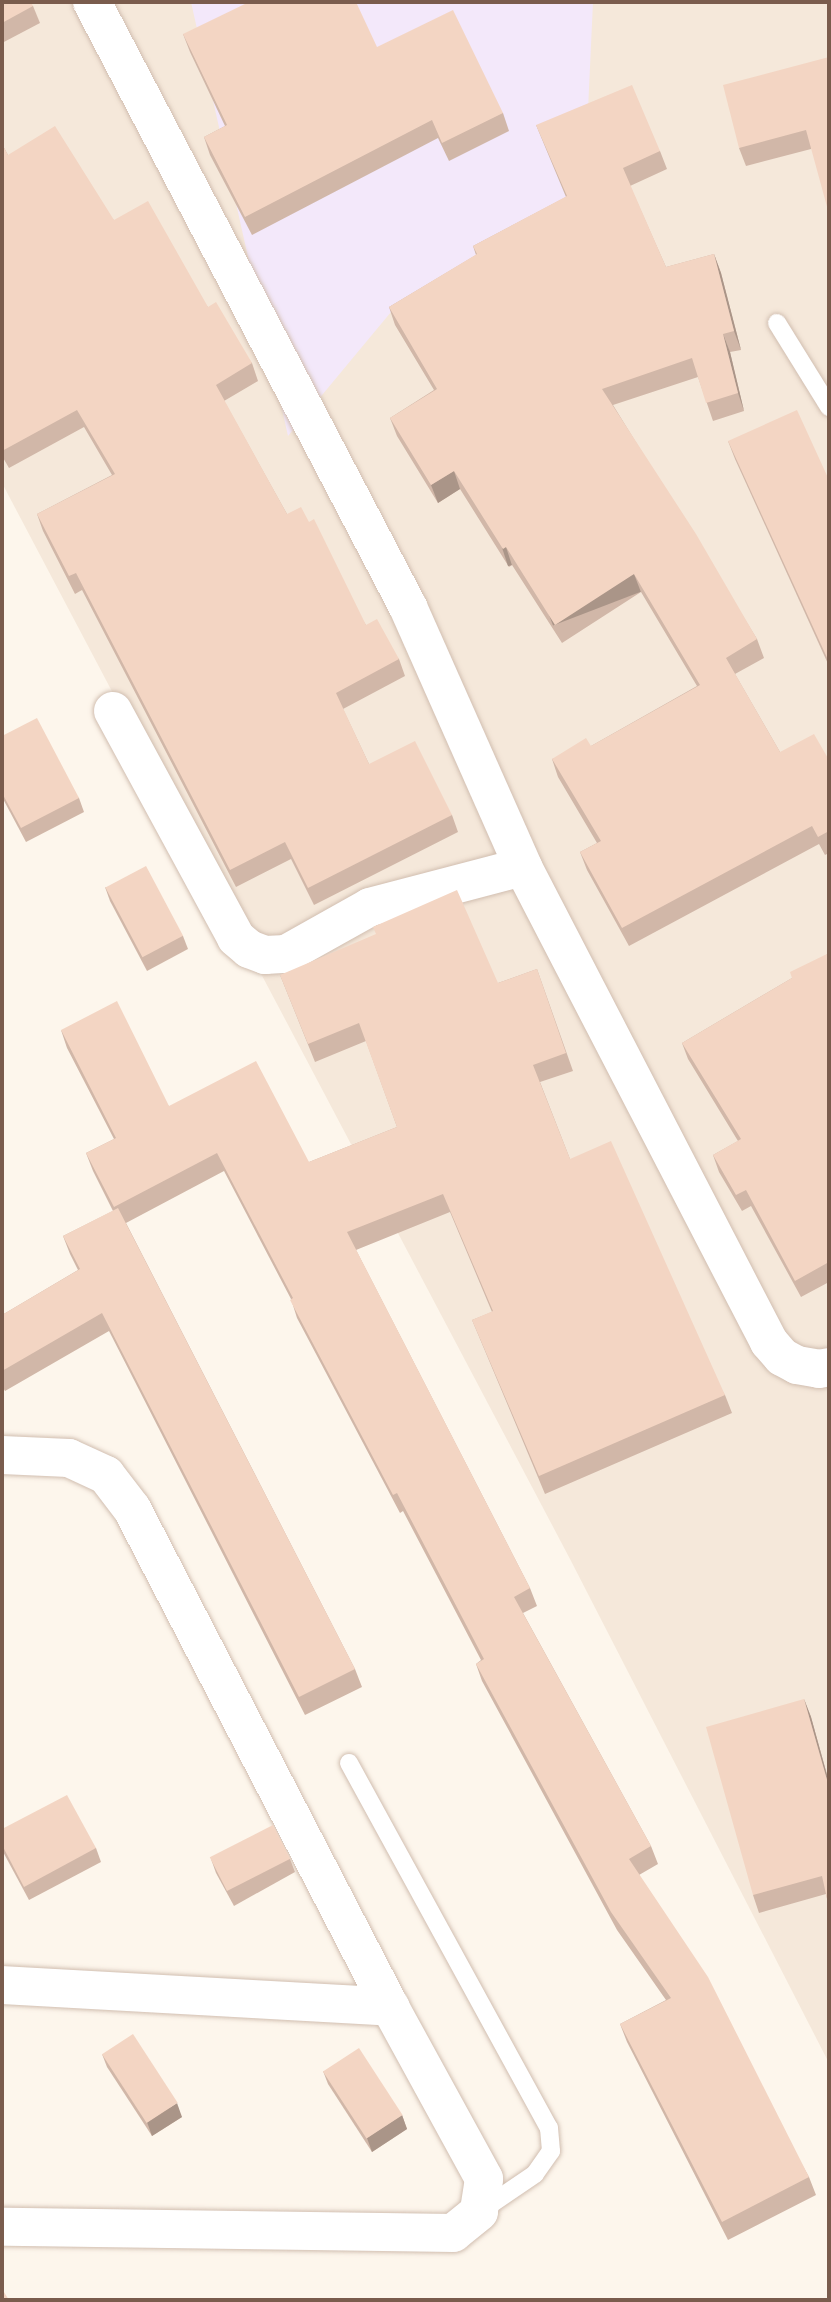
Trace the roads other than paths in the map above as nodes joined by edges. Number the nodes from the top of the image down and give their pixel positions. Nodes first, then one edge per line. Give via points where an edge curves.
1 (92, 2) edge
2 (777, 323) dead end
3 (829, 407) edge
4 (113, 711) dead end
5 (523, 867) junction
6 (829, 1367) edge
7 (2, 1455) edge
8 (349, 1763) dead end
9 (2, 1985) edge
10 (390, 2007) junction
11 (479, 2212) junction
12 (2, 2227) edge

1 - 5 street via 408,607
2 - 3 lane
4 - 5 street via 236,938 249,949 286,954 370,907
5 - 6 street via 769,1342 797,1365
7 - 10 street via 69,1458 106,1475 132,1509
8 - 11 lane via 549,2128 551,2151 535,2174
9 - 10 street
10 - 11 street via 484,2179
11 - 12 street via 453,2233

